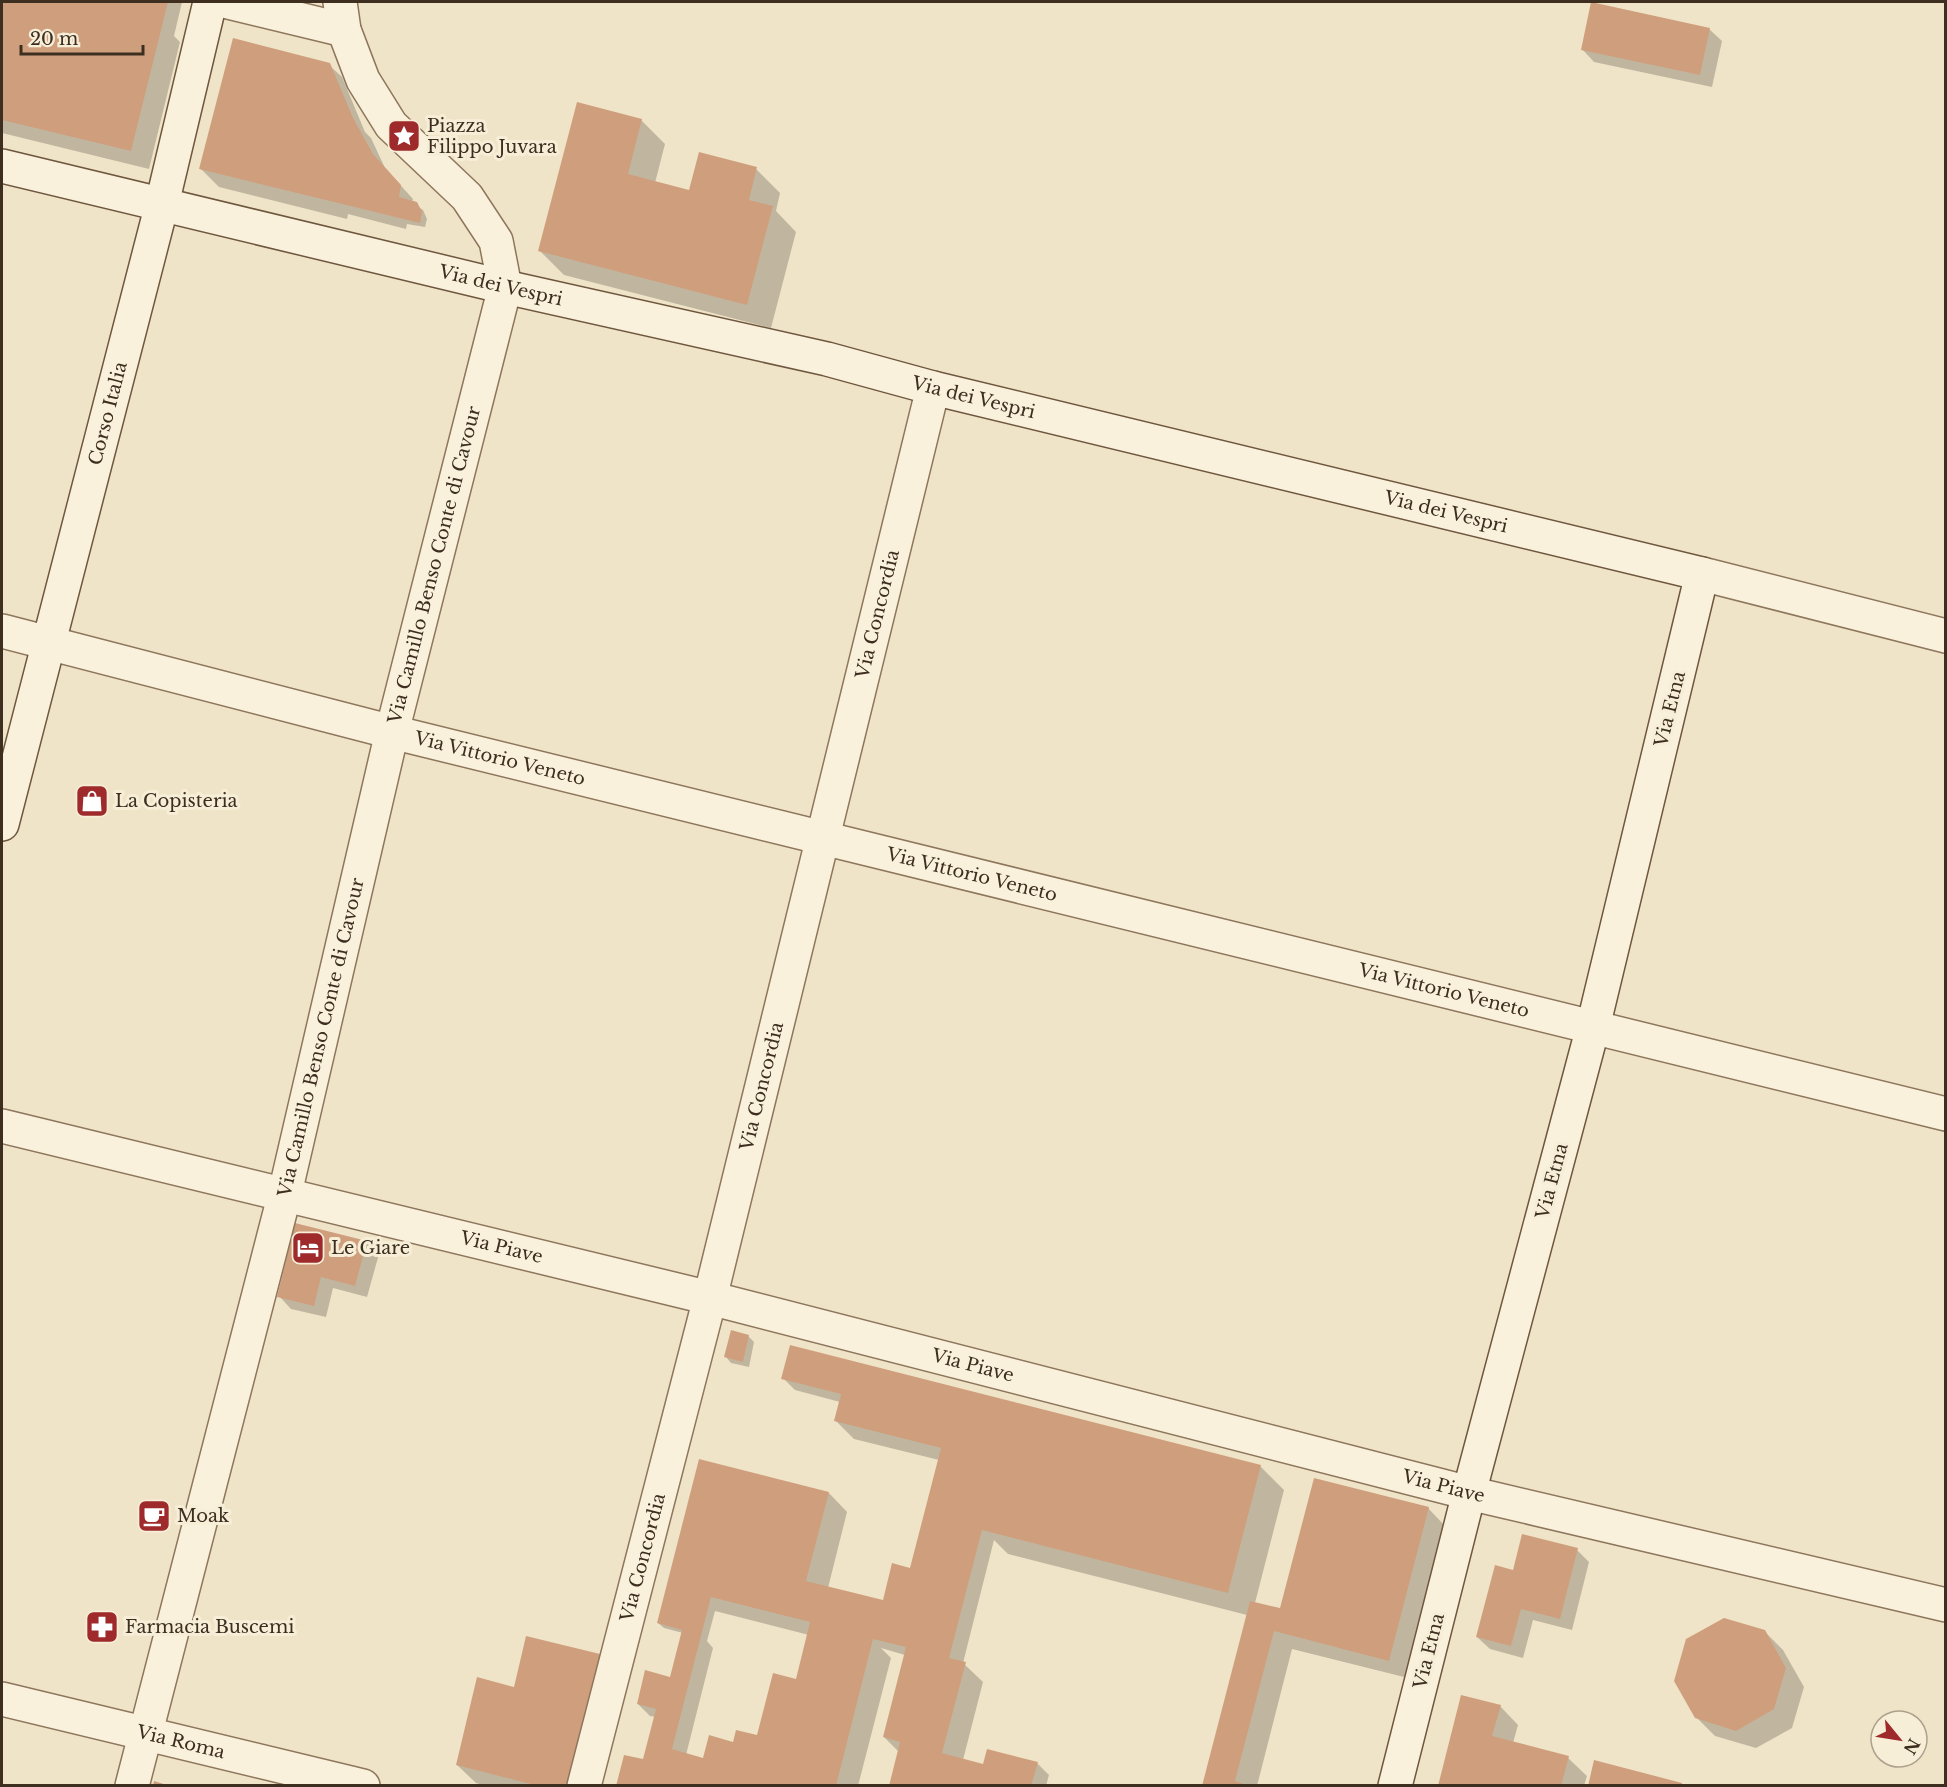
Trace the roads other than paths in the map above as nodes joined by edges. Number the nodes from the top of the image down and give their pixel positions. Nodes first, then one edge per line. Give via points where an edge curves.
1 (210, 2) edge
2 (228, 2) edge
3 (342, 16) edge
4 (2, 166) edge
5 (162, 204) junction
6 (505, 287) junction
7 (933, 388) junction
8 (1702, 574) junction
9 (2, 631) edge
10 (1946, 636) edge
11 (48, 643) junction
12 (392, 732) junction
13 (2, 824) edge
14 (824, 839) junction
15 (1593, 1027) junction
16 (1946, 1114) edge
17 (2, 1126) edge
18 (285, 1193) junction
19 (710, 1298) junction
20 (1469, 1493) junction
21 (1946, 1605) edge
22 (2, 1700) edge
23 (145, 1735) junction
24 (132, 1785) edge
25 (363, 1785) edge
26 (584, 1785) edge
27 (1395, 1785) edge

1 - 5 street, Corso Italia
2 - 3 street
3 - 6 street via 363,80 391,125 467,197 496,242
4 - 5 street, Via dei Vespri
5 - 6 street, Via dei Vespri
5 - 11 street, Corso Italia
6 - 7 street, Via dei Vespri via 827,359
6 - 12 street, Via Camillo Benso Conte di Cavour
7 - 8 street, Via dei Vespri
7 - 14 street, Via Concordia
8 - 10 street, Via dei Vespri
8 - 15 street, Via Etna
9 - 11 street, Via Vittorio Veneto
11 - 12 street, Via Vittorio Veneto
11 - 13 street, Corso Italia
12 - 14 street, Via Vittorio Veneto
12 - 18 street, Via Camillo Benso Conte di Cavour
14 - 15 street, Via Vittorio Veneto
14 - 19 street, Via Concordia
15 - 16 street, Via Vittorio Veneto
15 - 20 street, Via Etna
17 - 18 street, Via Piave
18 - 19 street, Via Piave
18 - 23 street, Via Camillo Benso Conte di Cavour
19 - 20 street, Via Piave
19 - 26 street, Via Concordia
20 - 21 street, Via Piave
20 - 27 street, Via Etna
22 - 23 street, Via Roma
23 - 24 street, Via Camillo Benso Conte di Cavour
23 - 25 street, Via Roma

